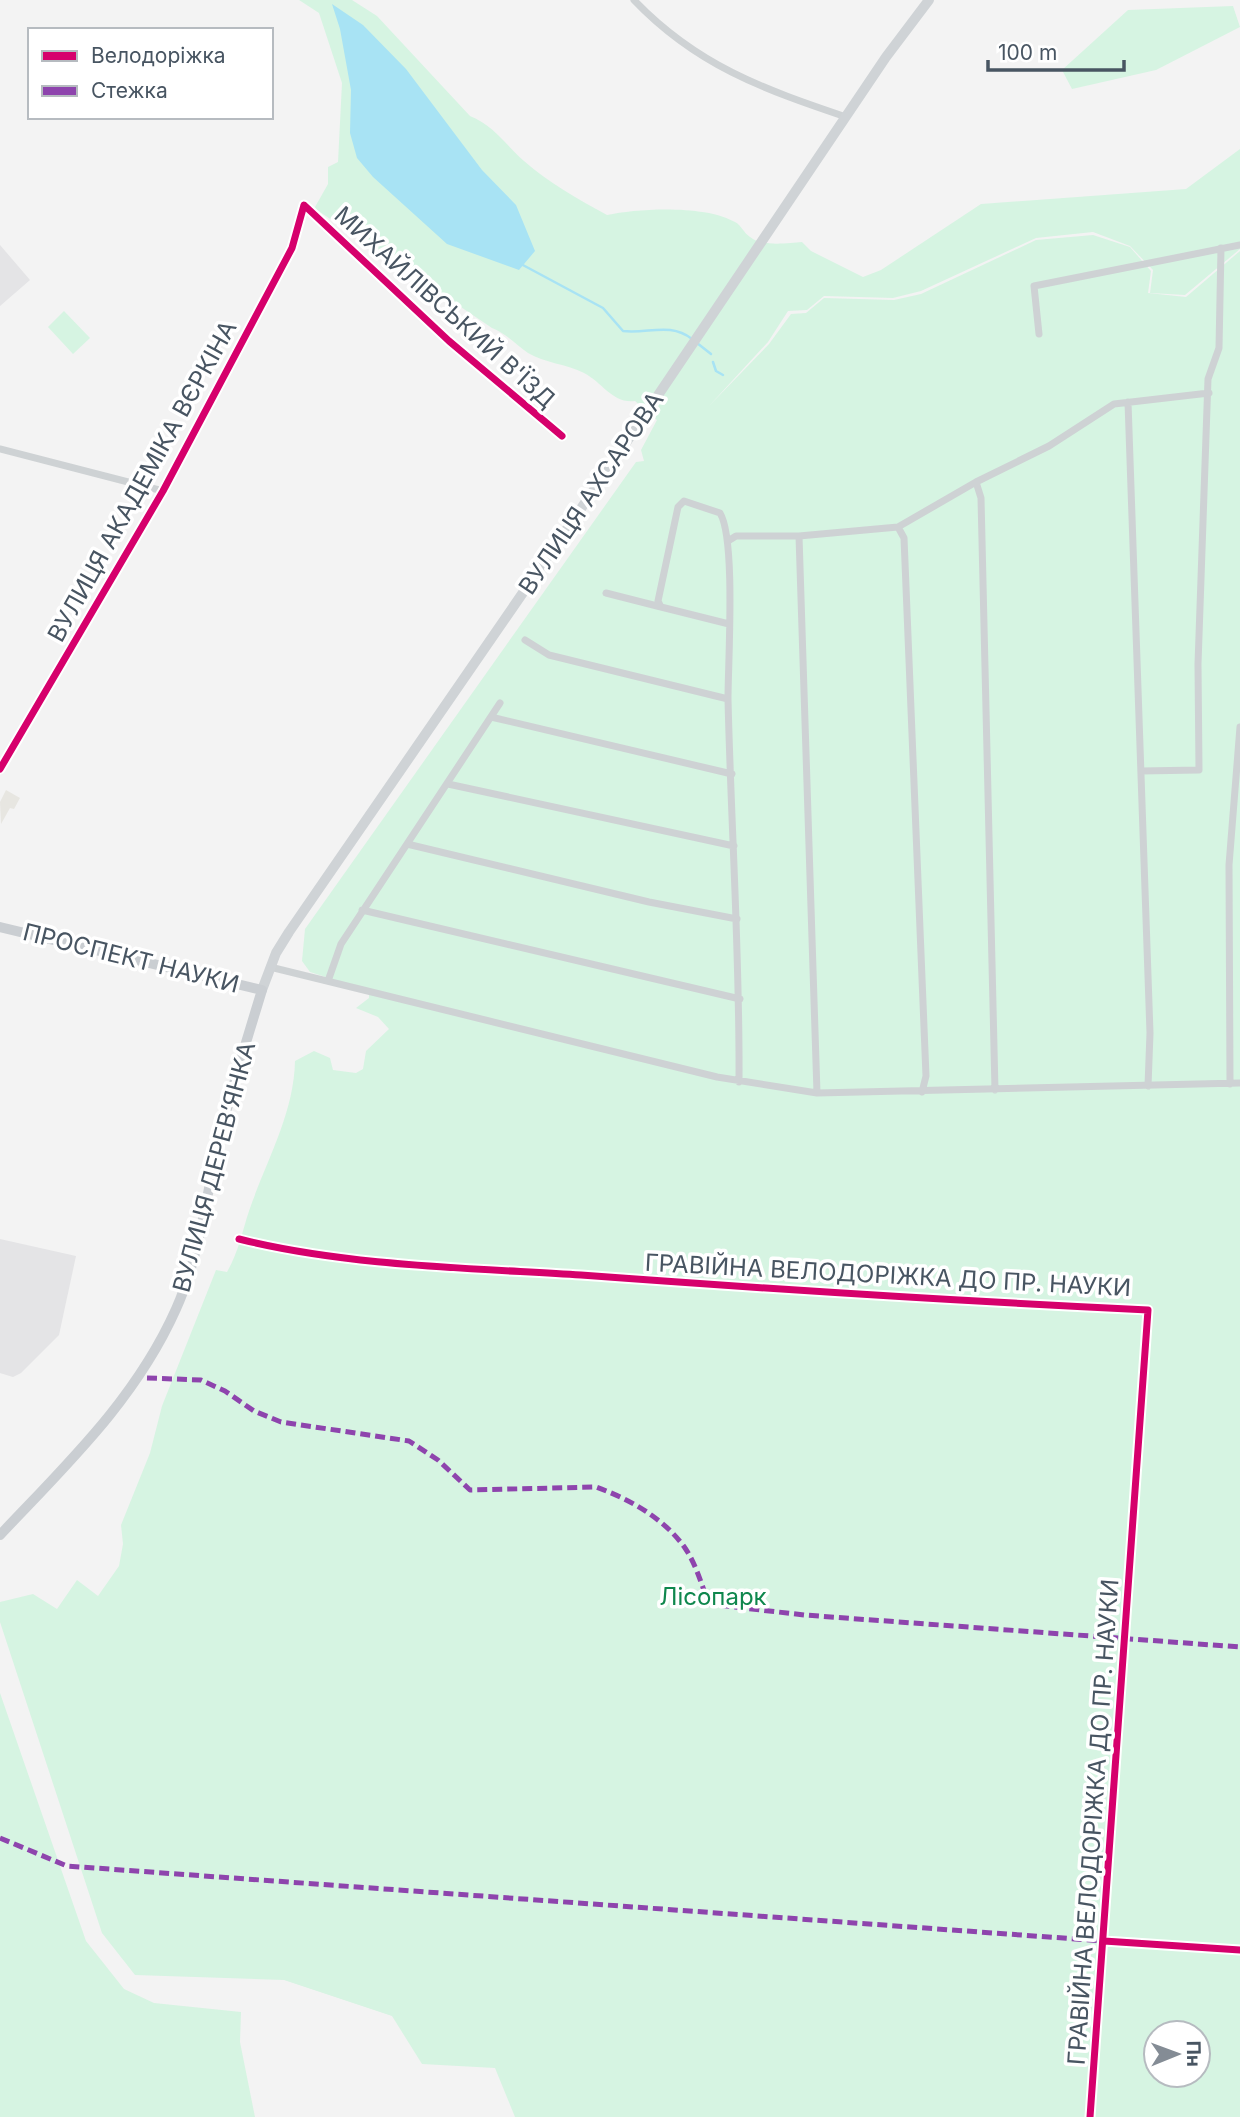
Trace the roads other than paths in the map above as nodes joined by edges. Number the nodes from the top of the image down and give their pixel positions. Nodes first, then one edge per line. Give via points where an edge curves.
1 (634, 0) edge
2 (929, 0) edge
3 (846, 117) junction
4 (304, 205) joint
5 (1240, 245) edge
6 (1221, 248) junction
7 (1039, 334) dead end
8 (1209, 393) junction
9 (1128, 402) junction
10 (562, 436) dead end
11 (0, 449) edge
12 (976, 482) junction
13 (163, 491) junction
14 (898, 527) junction
15 (799, 536) junction
16 (728, 541) junction
17 (606, 593) dead end
18 (661, 607) junction
19 (729, 624) junction
20 (525, 640) dead end
21 (728, 699) junction
22 (500, 703) dead end
23 (491, 717) junction
24 (1240, 727) edge
25 (0, 769) edge
26 (1141, 771) junction
27 (732, 774) junction
28 (447, 784) junction
29 (407, 844) junction
30 (734, 846) junction
31 (362, 911) junction
32 (737, 919) junction
33 (0, 927) edge
34 (270, 967) junction
35 (328, 981) junction
36 (262, 990) junction
37 (740, 999) junction
38 (739, 1082) junction
39 (1240, 1083) edge
40 (1230, 1084) junction
41 (1148, 1086) junction
42 (995, 1090) junction
43 (922, 1092) junction
44 (817, 1093) junction
45 (0, 1535) edge

1 - 3 street via 673,38 712,64 775,93
2 - 3 main road, ВУЛИЦЯ АХСАРОВА
3 - 34 main road, ВУЛИЦЯ АХСАРОВА via 303,912
4 - 10 street, МИХАЙЛІВСЬКИЙ В'ЇЗД via 449,341
4 - 13 street, ВУЛИЦЯ АКАДЕМІКА ВЄРКІНА via 292,248
5 - 6 street
6 - 7 street via 1034,286
6 - 8 street via 1219,348 1208,379
8 - 9 street
8 - 26 street via 1199,638 1199,770
9 - 12 street via 1105,407 1049,446
9 - 26 street
11 - 13 street
12 - 14 street
12 - 42 street via 981,498
13 - 25 street, ВУЛИЦЯ АКАДЕМІКА ВЄРКІНА
14 - 15 street
14 - 43 street via 905,552 926,1076
15 - 16 street via 736,536
15 - 44 street
16 - 18 street via 720,513 689,501 681,503 658,596
16 - 19 street
17 - 18 street
18 - 19 street
19 - 21 street
20 - 21 street via 549,655
21 - 27 street
22 - 23 street
23 - 27 street
23 - 28 street
24 - 40 street via 1229,865
26 - 41 street
27 - 30 street
28 - 29 street
28 - 30 street
29 - 31 street
29 - 32 street
30 - 32 street
31 - 35 street via 341,944
31 - 37 street
32 - 37 street
33 - 36 main road, ПРОСПЕКТ НАУКИ
34 - 35 street
34 - 36 main road, ВУЛИЦЯ АХСАРОВА
35 - 38 street
36 - 45 main road, ВУЛИЦЯ ДЕРЕВ’ЯНКА via 217,1148 194,1259 176,1310 142,1373 103,1426
37 - 38 street
38 - 44 street
39 - 40 street
40 - 41 street
41 - 42 street
42 - 43 street
43 - 44 street

